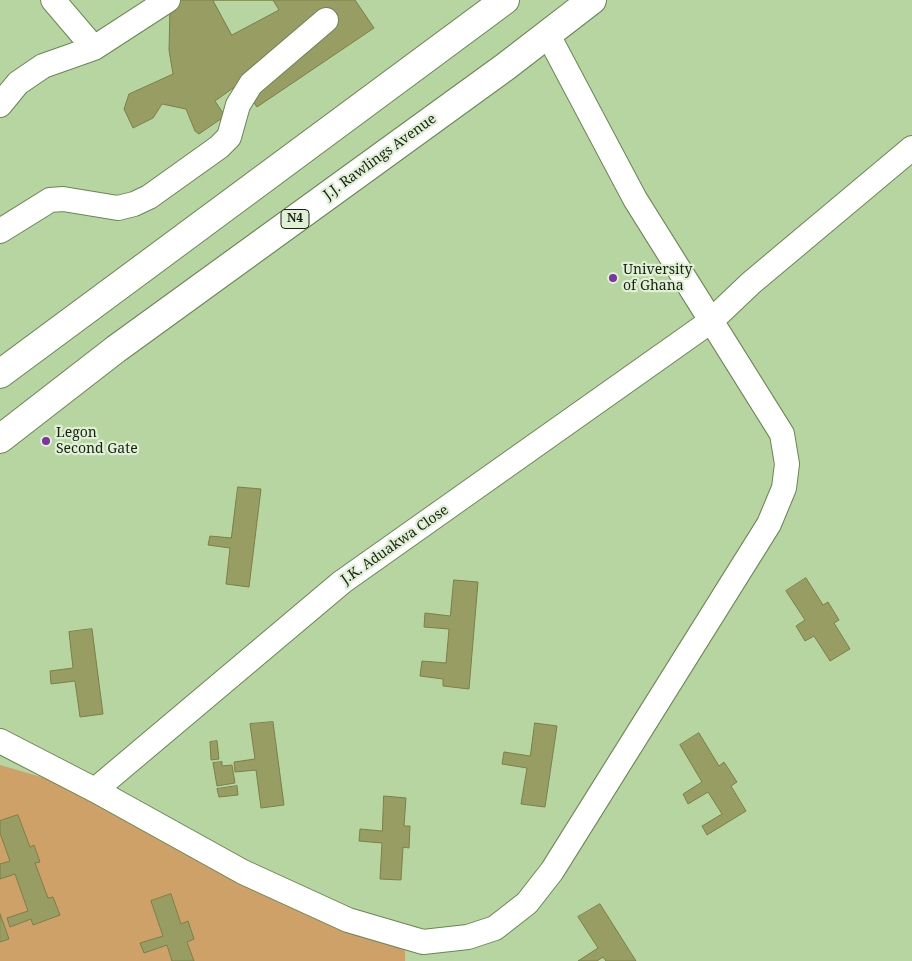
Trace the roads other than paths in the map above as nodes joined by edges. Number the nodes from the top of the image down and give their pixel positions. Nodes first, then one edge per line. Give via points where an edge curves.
1 (53, 0) edge
2 (168, 0) edge
3 (505, 0) edge
4 (592, 0) edge
5 (326, 20) dead end
6 (547, 33) junction
7 (94, 48) junction
8 (0, 105) edge
9 (912, 148) edge
10 (0, 231) edge
11 (711, 321) junction
12 (0, 374) edge
13 (0, 439) edge
14 (1, 745) edge
15 (95, 790) junction
16 (422, 951) edge

1 - 7 street
2 - 7 street
3 - 12 highway
4 - 6 highway, J.J. Rawlings Avenue / N4
5 - 10 street via 252,84 238,105 229,137 219,147 149,196 118,208 63,199 50,200
6 - 11 street via 635,199
6 - 13 highway, J.J. Rawlings Avenue / N4 via 505,67 116,349
7 - 8 street via 43,66 18,83
9 - 11 street, J.K. Aduakwa Close via 751,283
11 - 15 street, J.K. Aduakwa Close via 342,582
11 - 16 street via 782,434 787,464 784,488 769,524 552,871 527,903 496,928
14 - 15 street
15 - 16 street via 243,872

